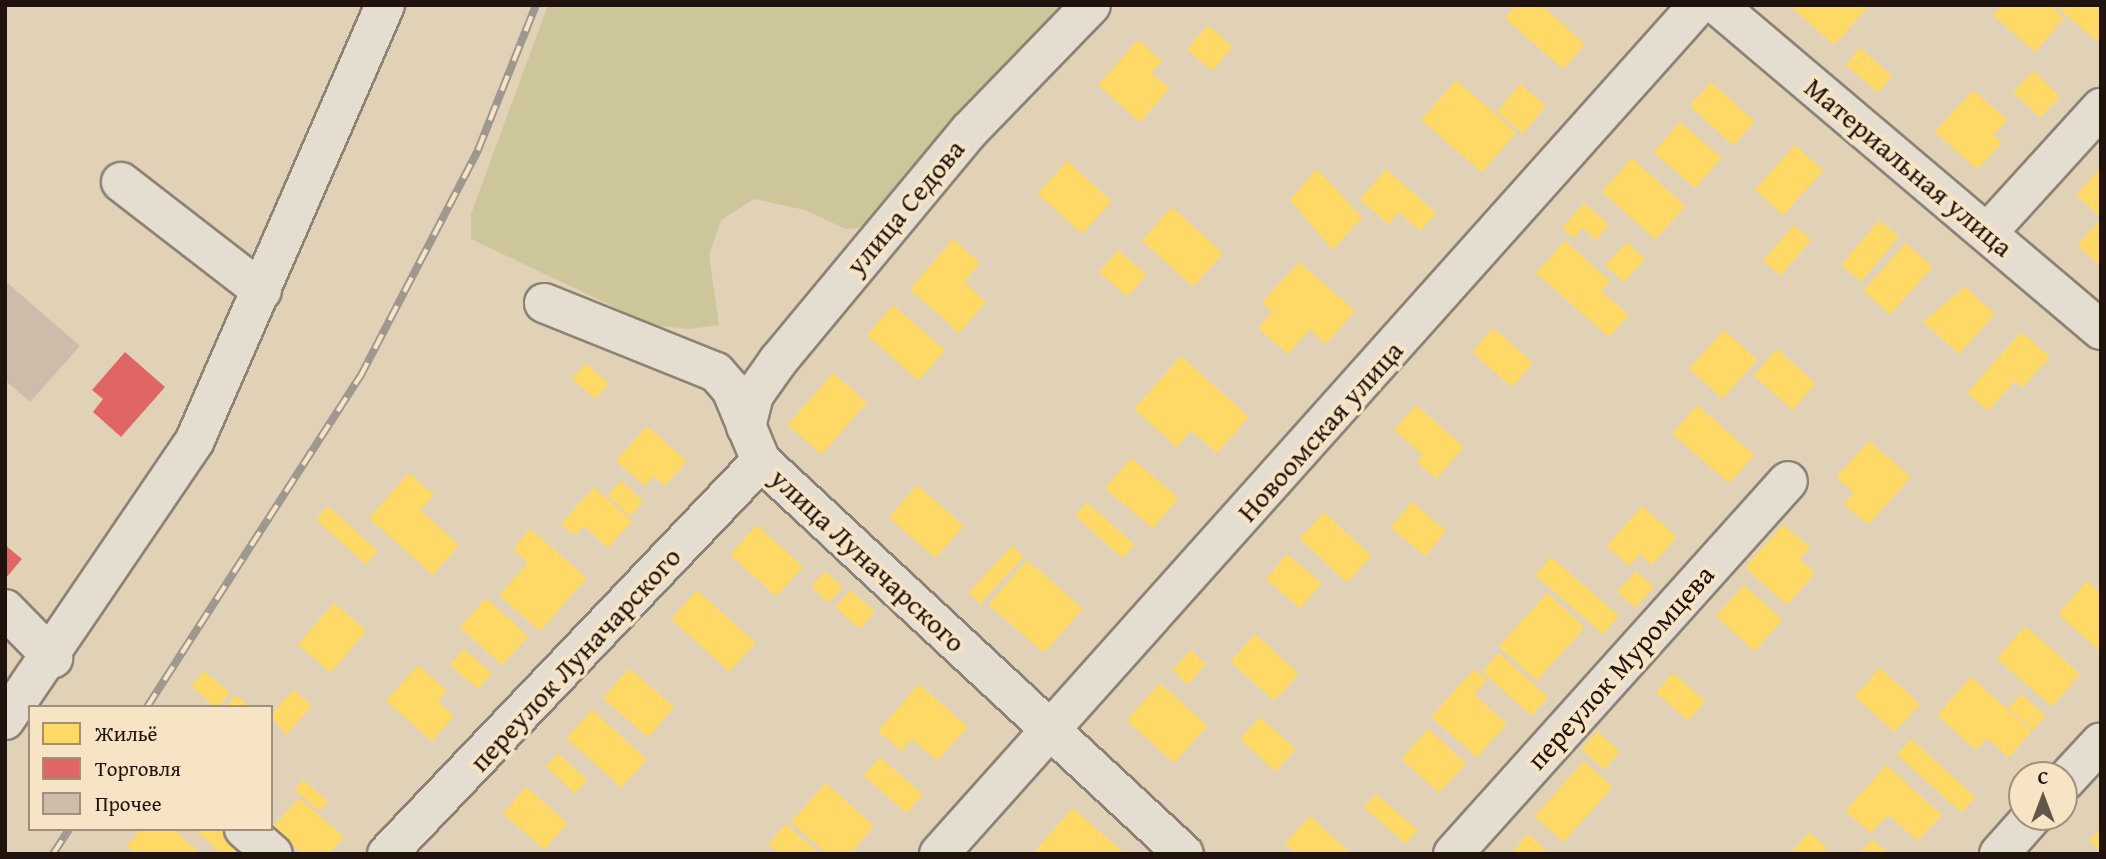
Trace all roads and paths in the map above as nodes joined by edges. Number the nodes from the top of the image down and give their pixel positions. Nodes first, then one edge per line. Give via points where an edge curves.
1 (385, 5) edge
2 (1091, 5) edge
3 (1698, 5) edge
4 (1717, 5) edge
5 (2101, 108) edge
6 (121, 182) dead end
7 (1988, 232) junction
8 (262, 291) junction
9 (544, 303) dead end
10 (2101, 330) edge
11 (753, 444) junction
12 (1788, 481) dead end
13 (5, 609) edge
14 (53, 658) junction
15 (5, 720) edge
16 (1053, 730) junction
17 (2101, 742) edge
18 (2078, 767) edge
19 (246, 831) edge
20 (2020, 831) edge
21 (273, 854) edge
22 (387, 854) edge
23 (939, 854) edge
24 (1184, 854) edge
25 (1452, 854) edge
26 (1999, 854) edge

1 - 8 street
2 - 11 street, улица Седова via 969,131 784,353 754,395
3 - 16 street, Новоомская улица
4 - 7 street, Материальная улица
5 - 7 street
6 - 8 street
7 - 10 street, Материальная улица
8 - 14 street via 195,440
9 - 11 street, улица Луначарского via 716,372 731,389
11 - 16 street, улица Луначарского
11 - 22 street, переулок Луначарского
12 - 25 street, переулок Муромцева
13 - 14 street
14 - 15 street
16 - 23 street, Новоомская улица
16 - 24 street, улица Луначарского
17 - 18 street
19 - 21 street
20 - 26 street

